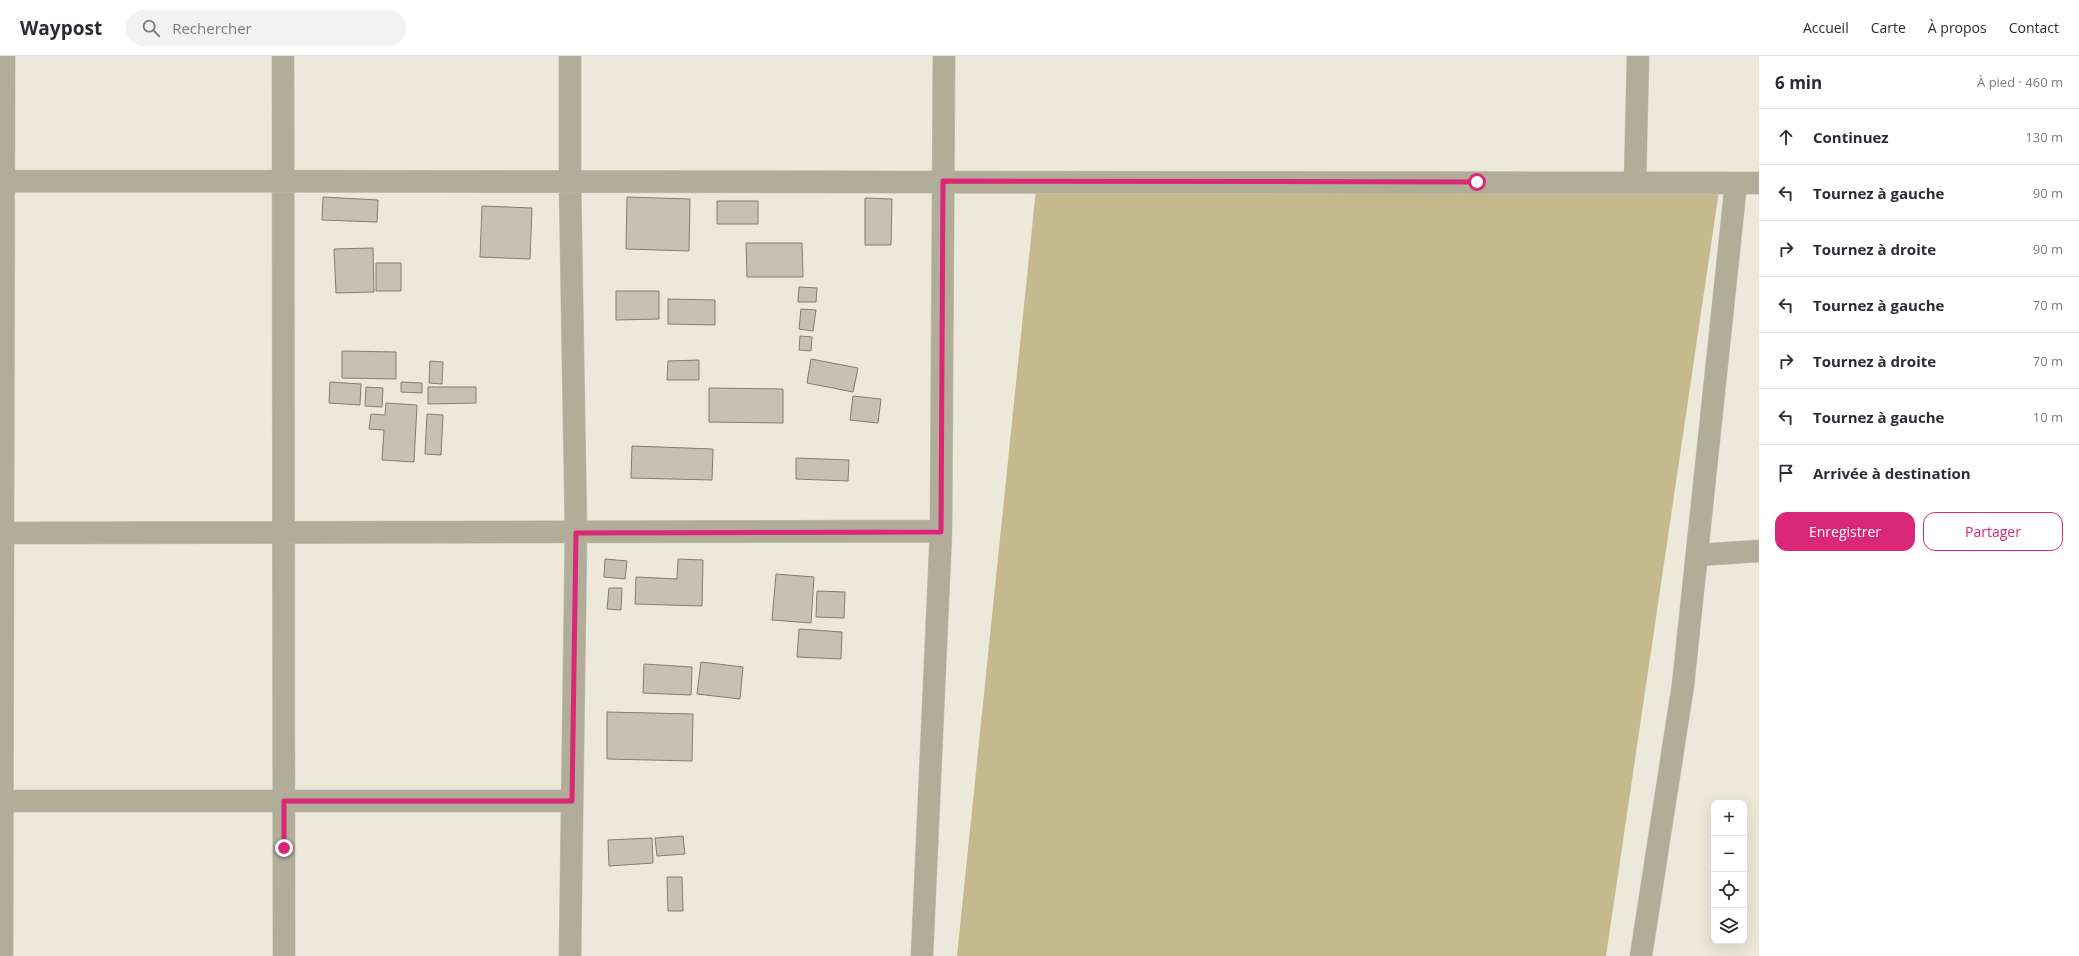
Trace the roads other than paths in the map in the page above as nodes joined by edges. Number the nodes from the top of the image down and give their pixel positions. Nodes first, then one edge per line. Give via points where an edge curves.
1 (4, 56) edge
2 (283, 56) edge
3 (570, 56) edge
4 (944, 56) edge
5 (1638, 56) edge
6 (2, 181) edge
7 (283, 181) junction
8 (943, 181) junction
9 (570, 182) junction
10 (1635, 183) junction
11 (1736, 183) junction
12 (1759, 183) edge
13 (941, 532) junction
14 (2, 533) edge
15 (284, 533) junction
16 (576, 533) junction
17 (1759, 551) edge
18 (1698, 555) junction
19 (1, 801) edge
20 (284, 801) junction
21 (572, 801) junction
22 (2, 956) edge
23 (284, 956) edge
24 (570, 956) edge
25 (922, 956) edge
26 (1641, 956) edge

1 - 6 street
2 - 7 street
3 - 9 street
4 - 8 street
5 - 10 street
6 - 7 street
6 - 14 street
7 - 9 street
7 - 15 street
8 - 9 street
8 - 10 street
8 - 13 street
9 - 16 street
10 - 11 street
11 - 12 street
11 - 18 street
13 - 16 street
13 - 25 street
14 - 15 street
14 - 19 street
15 - 16 street
15 - 20 street
16 - 21 street
17 - 18 street
18 - 26 street via 1683,685
19 - 20 street
19 - 22 street
20 - 21 street
20 - 23 street
21 - 24 street

